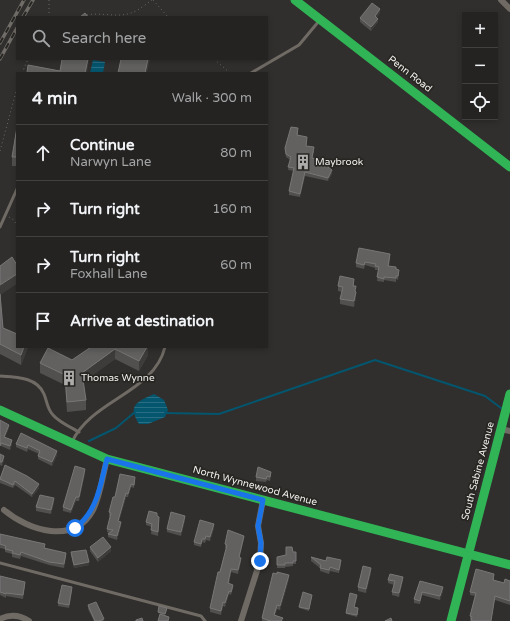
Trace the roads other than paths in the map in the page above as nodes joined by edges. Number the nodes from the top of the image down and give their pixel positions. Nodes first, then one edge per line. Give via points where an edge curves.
1 (295, 0) edge
2 (501, 0) edge
3 (510, 9) edge
4 (320, 19) junction
5 (254, 72) edge
6 (510, 167) edge
7 (16, 191) edge
8 (0, 227) edge
9 (165, 348) edge
10 (0, 376) edge
11 (510, 394) edge
12 (0, 410) edge
13 (505, 430) edge
14 (79, 432) junction
15 (72, 442) junction
16 (107, 459) junction
17 (263, 500) junction
18 (4, 510) dead end
19 (468, 554) junction
20 (0, 563) edge
21 (510, 565) edge
22 (0, 618) edge
23 (29, 621) edge
24 (204, 621) edge
25 (241, 621) edge
26 (451, 621) edge

1 - 4 street, Penn Road
2 - 3 street
4 - 5 lane via 299,45
4 - 6 street, Penn Road
7 - 8 lane
9 - 14 lane via 158,365 133,389 102,408
10 - 14 lane via 24,379 38,386 53,416
11 - 13 street, South Sabine Avenue
12 - 15 street, North Wynnewood Avenue
13 - 19 street, South Sabine Avenue
14 - 15 lane
15 - 16 street, North Wynnewood Avenue
16 - 17 street, North Wynnewood Avenue
16 - 18 street via 94,509 86,520 75,528 59,532 45,531 16,519
17 - 19 street, North Wynnewood Avenue
17 - 25 street via 258,526 261,543 260,561
19 - 21 street, North Wynnewood Avenue
19 - 26 street, South Sabine Avenue
20 - 24 lane via 201,616
22 - 23 street via 21,616

